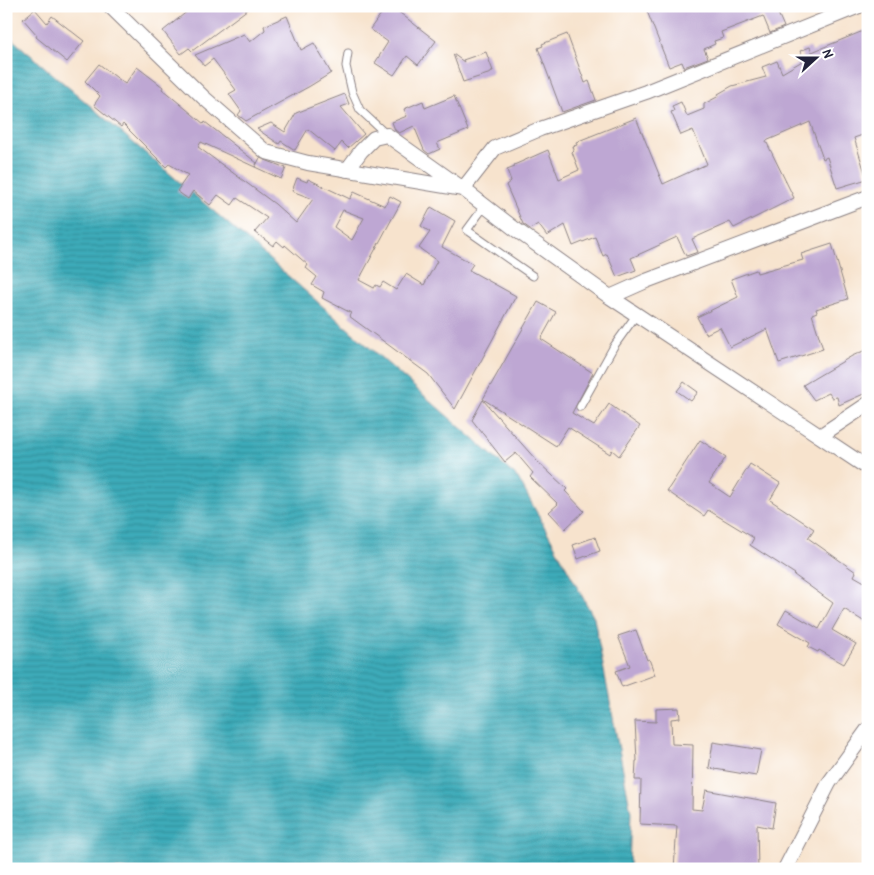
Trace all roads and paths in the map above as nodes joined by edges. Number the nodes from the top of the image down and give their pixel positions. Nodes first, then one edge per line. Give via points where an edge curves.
1 (110, 6) edge
2 (859, 6) edge
3 (348, 53) dead end
4 (387, 136) junction
5 (347, 170) junction
6 (463, 190) junction
7 (868, 197) edge
8 (484, 207) junction
9 (533, 276) dead end
10 (610, 297) junction
11 (637, 314) junction
12 (868, 404) edge
13 (580, 407) dead end
14 (820, 436) junction
15 (868, 468) edge
16 (868, 729) edge
17 (785, 869) edge

1 - 5 street via 202,96 266,152
2 - 6 street via 646,92 495,148
3 - 4 lane via 347,71 360,110
4 - 5 street via 374,138
4 - 6 street
5 - 6 street
6 - 8 street
7 - 10 street
8 - 9 lane via 467,230
8 - 10 street
10 - 11 street
11 - 13 lane via 614,346
11 - 14 street
12 - 14 street
14 - 15 street
16 - 17 street via 829,783

